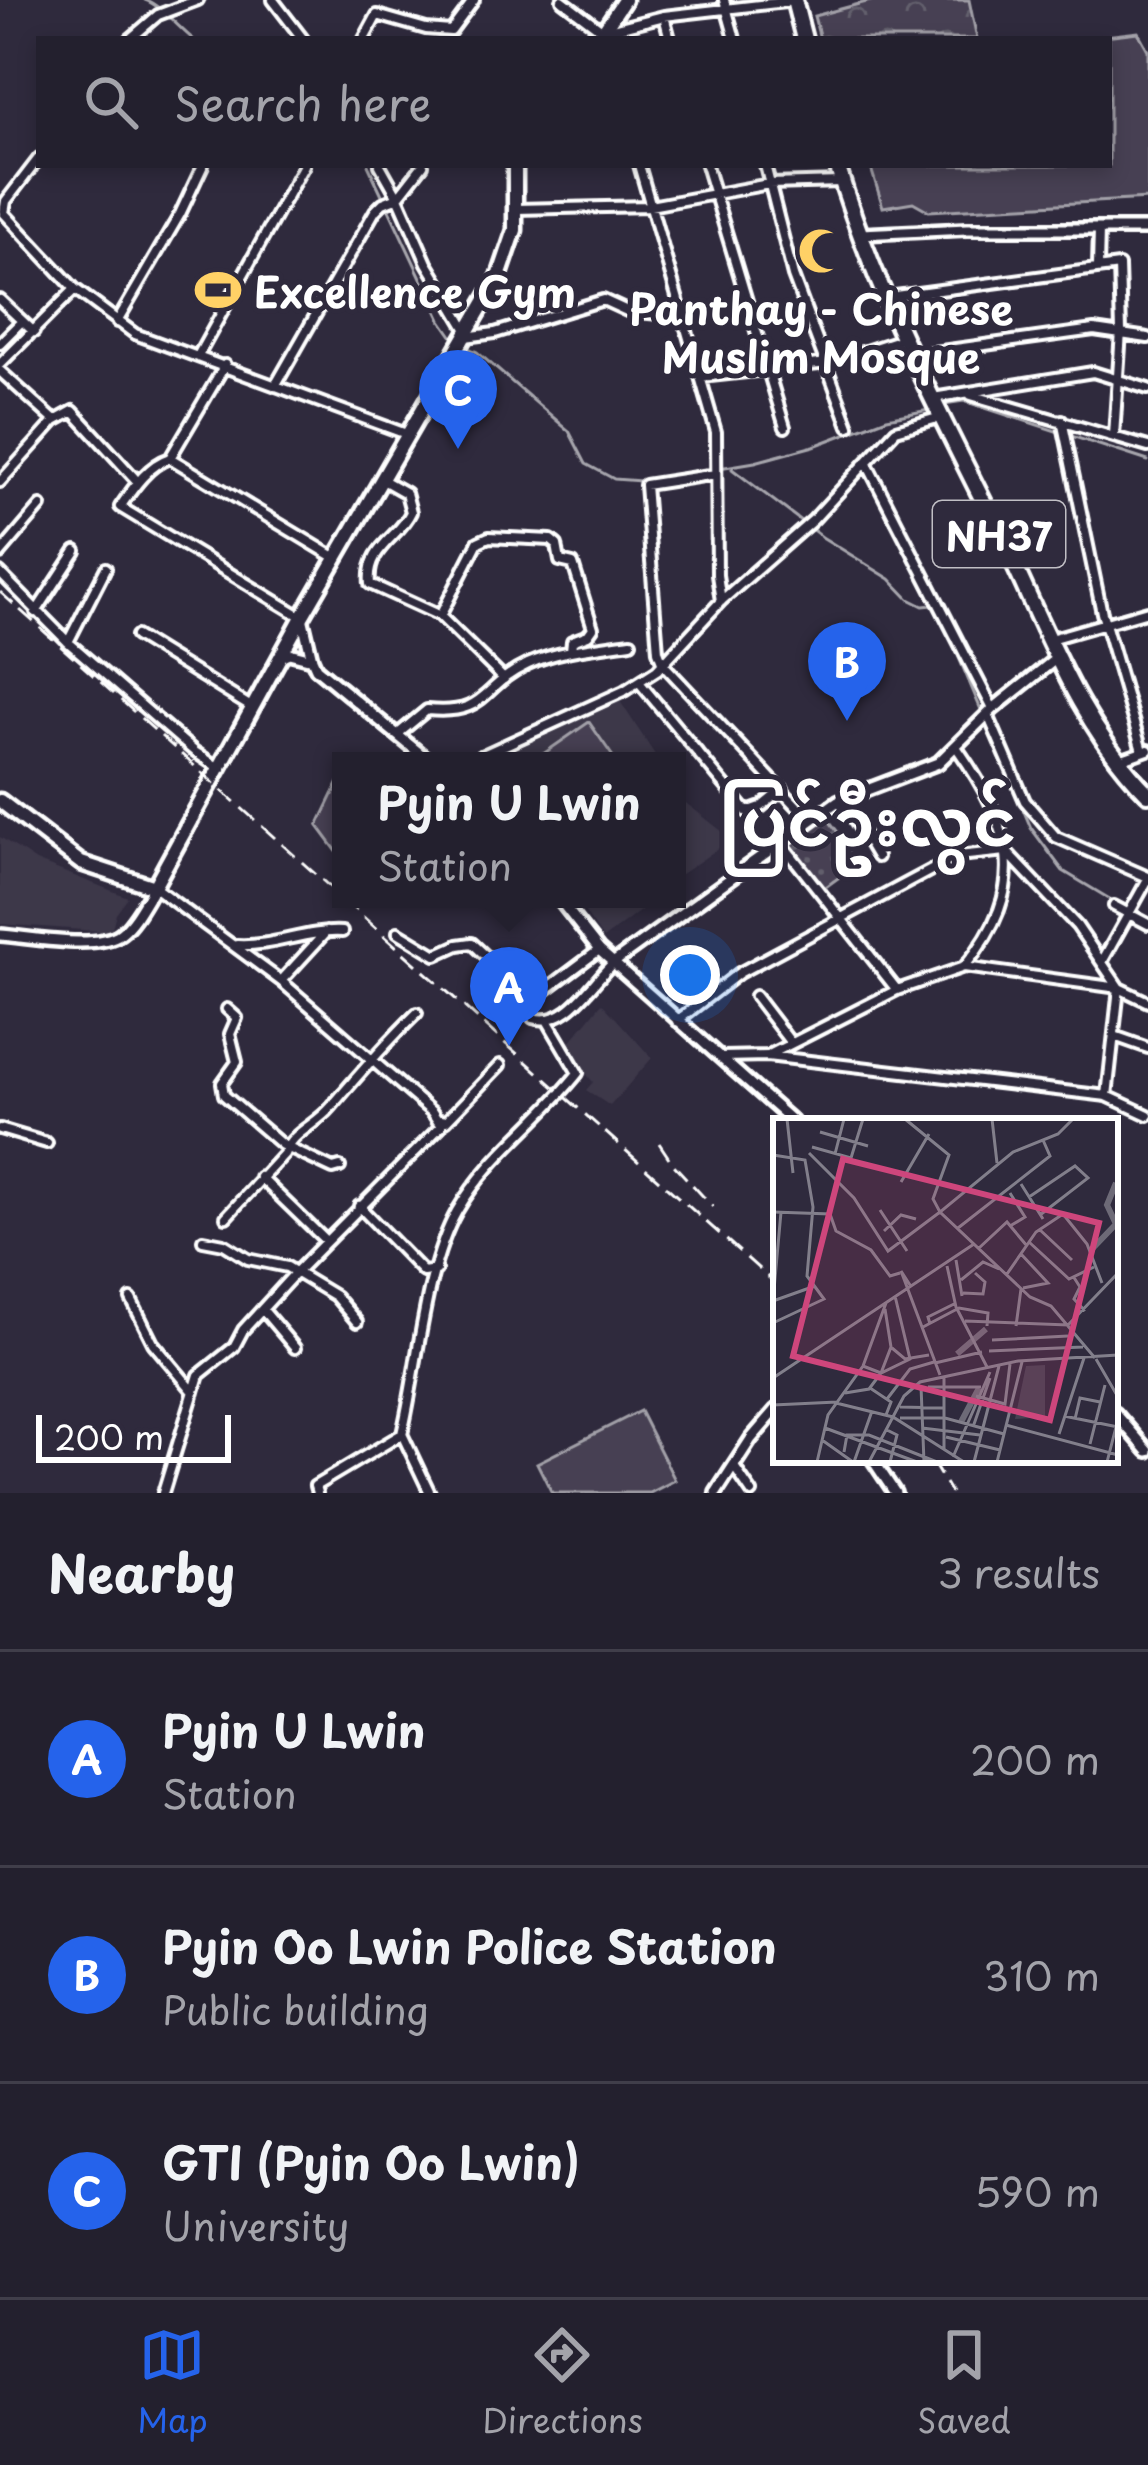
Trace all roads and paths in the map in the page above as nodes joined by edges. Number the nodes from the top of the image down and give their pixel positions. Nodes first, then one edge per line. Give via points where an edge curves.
1 (198, 0) edge
2 (273, 0) edge
3 (474, 0) edge
4 (562, 0) edge
5 (623, 0) edge
6 (794, 0) edge
7 (725, 4) edge
8 (664, 16) junction
9 (425, 34) edge
10 (450, 35) edge
11 (134, 36) edge
12 (301, 36) edge
13 (366, 36) edge
14 (602, 36) edge
15 (669, 36) edge
16 (733, 36) edge
17 (803, 36) edge
18 (36, 162) edge
19 (202, 168) edge
20 (302, 168) edge
21 (381, 168) edge
22 (420, 168) edge
23 (515, 168) edge
24 (640, 168) edge
25 (707, 168) edge
26 (766, 168) edge
27 (838, 168) edge
28 (842, 182) junction
29 (769, 184) junction
30 (713, 194) junction
31 (390, 200) junction
32 (650, 206) junction
33 (516, 209) junction
34 (1099, 227) junction
35 (1148, 229) edge
36 (862, 234) junction
37 (1098, 267) junction
38 (75, 289) junction
39 (886, 297) junction
40 (0, 300) edge
41 (681, 316) junction
42 (22, 321) junction
43 (118, 322) junction
44 (1121, 331) junction
45 (34, 332) junction
46 (1148, 338) edge
47 (464, 339) junction
48 (903, 339) junction
49 (0, 343) edge
50 (199, 356) junction
51 (912, 356) junction
52 (828, 363) junction
53 (225, 365) junction
54 (0, 368) edge
55 (768, 371) junction
56 (701, 377) junction
57 (1117, 379) junction
58 (275, 386) junction
59 (1148, 388) edge
60 (966, 393) junction
61 (937, 407) junction
62 (55, 421) junction
63 (1063, 424) junction
64 (849, 426) dead end
65 (785, 427) dead end
66 (410, 435) junction
67 (1114, 436) junction
68 (1148, 446) edge
69 (170, 458) junction
70 (866, 462) junction
71 (717, 470) junction
72 (383, 480) junction
73 (0, 482) edge
74 (138, 482) junction
75 (41, 506) dead end
76 (76, 551) dead end
77 (0, 554) edge
78 (336, 558) junction
79 (106, 568) dead end
80 (0, 573) edge
81 (721, 601) junction
82 (1148, 610) edge
83 (36, 612) junction
84 (440, 616) junction
85 (302, 617) junction
86 (1105, 622) junction
87 (136, 636) dead end
88 (1050, 639) junction
89 (68, 642) junction
90 (631, 642) dead end
91 (571, 651) junction
92 (279, 657) junction
93 (1058, 657) junction
94 (312, 659) junction
95 (664, 664) junction
96 (504, 679) junction
97 (639, 682) junction
98 (252, 708) junction
99 (987, 715) junction
100 (398, 734) junction
101 (957, 748) junction
102 (1145, 751) edge
103 (419, 752) edge
104 (489, 752) edge
105 (1117, 761) junction
106 (219, 768) junction
107 (783, 789) junction
108 (1148, 794) edge
109 (0, 801) edge
110 (838, 801) junction
111 (810, 820) junction
112 (779, 841) junction
113 (1006, 851) junction
114 (877, 857) dead end
115 (1148, 878) edge
116 (154, 887) junction
117 (1114, 906) dead end
118 (566, 908) edge
119 (1128, 913) junction
120 (840, 918) junction
121 (1148, 924) edge
122 (327, 931) junction
123 (342, 932) dead end
124 (398, 932) dead end
125 (0, 935) edge
126 (236, 945) junction
127 (598, 950) junction
128 (1103, 960) junction
129 (613, 963) junction
130 (964, 968) junction
131 (281, 981) junction
132 (1119, 988) junction
133 (897, 990) junction
134 (539, 995) junction
135 (755, 996) dead end
136 (1148, 1002) edge
137 (227, 1010) dead end
138 (417, 1012) dead end
139 (548, 1020) junction
140 (677, 1021) junction
141 (1117, 1037) junction
142 (791, 1043) junction
143 (1148, 1048) edge
144 (767, 1056) junction
145 (722, 1057) junction
146 (371, 1058) junction
147 (500, 1065) dead end
148 (1107, 1096) junction
149 (1148, 1115) edge
150 (789, 1118) edge
151 (440, 1119) junction
152 (0, 1129) edge
153 (47, 1143) dead end
154 (287, 1148) junction
155 (340, 1167) dead end
156 (260, 1177) junction
157 (359, 1206) junction
158 (226, 1216) dead end
159 (203, 1240) dead end
160 (326, 1241) junction
161 (436, 1270) junction
162 (296, 1273) junction
163 (131, 1299) dead end
164 (263, 1310) junction
165 (357, 1322) dead end
166 (295, 1348) dead end
167 (194, 1392) junction
168 (773, 1413) edge
169 (1118, 1416) edge
170 (401, 1434) junction
171 (1148, 1451) edge
172 (876, 1463) edge
173 (736, 1468) junction
174 (163, 1493) edge
175 (316, 1493) edge
176 (430, 1493) edge
177 (716, 1493) edge
178 (752, 1493) edge
179 (895, 1493) edge

1 - 11 street
2 - 12 street
3 - 10 street
4 - 14 street
5 - 14 main road
6 - 7 street
6 - 17 highway
7 - 8 street
7 - 16 street
8 - 14 street
8 - 15 street
9 - 10 street
9 - 13 street via 376,15
18 - 38 street via 2,207
19 - 43 street
20 - 50 street
21 - 31 street
22 - 31 street
23 - 33 main road
24 - 32 street
25 - 30 street
26 - 29 street
27 - 28 highway, NH37
28 - 29 street
28 - 36 highway, NH37
29 - 30 street
29 - 52 street via 793,276
30 - 32 street
30 - 55 street
31 - 47 street
31 - 58 street
32 - 33 street
32 - 41 street
33 - 47 main road via 510,253
34 - 35 street
34 - 36 street
34 - 37 street
36 - 39 highway, NH37
37 - 39 street
37 - 44 street via 1121,270
38 - 43 street
38 - 45 street
39 - 48 highway, NH37
40 - 42 street
41 - 47 street via 603,300
41 - 56 street
42 - 45 street
42 - 49 street
43 - 50 street
44 - 46 street
44 - 51 street
44 - 57 street
45 - 54 street
47 - 66 main road
48 - 51 highway, NH37
48 - 52 street
50 - 53 street
51 - 61 highway, NH37
52 - 55 street
52 - 64 street
53 - 58 street
53 - 69 street
54 - 62 street
55 - 56 street
55 - 65 street
56 - 71 street
57 - 59 street
57 - 60 street via 1080,372
57 - 67 street
58 - 66 street
60 - 61 street
60 - 63 street
61 - 70 street via 896,430
61 - 88 highway, NH37
62 - 73 street
62 - 74 street via 73,411
63 - 67 street
63 - 86 street
66 - 72 main road
67 - 68 street
69 - 74 street
69 - 78 street
70 - 81 street
70 - 99 street
71 - 81 street
71 - 95 street via 645,485
72 - 78 main road
72 - 84 street via 406,493 411,512 369,569 370,584
74 - 85 street via 123,511
75 - 77 street
76 - 83 street
78 - 85 main road
79 - 89 street
80 - 83 street
81 - 95 street
82 - 86 street
83 - 89 street
84 - 91 street via 478,542 551,540 560,561 573,564 593,628 572,640
84 - 96 street
85 - 92 main road
85 - 94 street
86 - 88 street
86 - 102 street
87 - 98 street
88 - 93 highway, NH37
89 - 106 street
90 - 91 street
91 - 96 street
92 - 94 street
92 - 98 main road
93 - 99 street
93 - 105 highway, NH37
94 - 100 street
95 - 97 street
95 - 107 street
96 - 100 street via 464,711 428,710
97 - 104 street
97 - 107 street via 747,812
98 - 106 main road
99 - 101 street
99 - 115 street via 1025,802 1056,837
100 - 103 street
101 - 110 street via 930,768
101 - 113 street via 988,797
102 - 105 street
105 - 108 highway, NH37
106 - 116 main road
107 - 111 street
109 - 116 main road via 81,863
110 - 111 street
110 - 114 street
111 - 112 street
112 - 120 street
112 - 129 street
113 - 120 street via 958,856
113 - 128 street
113 - 130 street via 1004,904
115 - 119 street
116 - 125 street via 115,938
116 - 126 street
117 - 119 street
118 - 127 street
119 - 121 street
119 - 128 street
120 - 133 street
120 - 140 street via 739,973
122 - 123 street
122 - 126 street
122 - 131 street
124 - 134 street via 436,956 472,943
126 - 131 street
127 - 129 street
127 - 134 street
128 - 132 street
129 - 139 street
129 - 140 street
130 - 132 street
130 - 133 street
131 - 146 street
132 - 136 street
132 - 141 street
133 - 142 street
134 - 139 street via 530,1012 537,1022
135 - 142 street
137 - 154 street via 237,1018 230,1034 238,1062 221,1091
138 - 146 street
139 - 161 street via 578,1073 490,1165 457,1212
140 - 145 street
141 - 143 street
141 - 148 street
142 - 144 street
144 - 145 street
144 - 148 street
145 - 150 street
146 - 151 street
146 - 154 street
147 - 151 street
148 - 149 street
151 - 157 street via 442,1126
152 - 153 street
154 - 155 street
154 - 156 street
156 - 158 street
156 - 160 street
157 - 160 street
157 - 161 street via 423,1272
159 - 162 street
160 - 162 street
161 - 170 street
162 - 164 street
162 - 165 street via 335,1296
163 - 167 street via 153,1343
164 - 166 street
164 - 167 street via 204,1370
167 - 174 street
168 - 173 street
169 - 171 street
170 - 175 street via 315,1486
170 - 176 street
172 - 179 street
173 - 177 street
173 - 178 street

